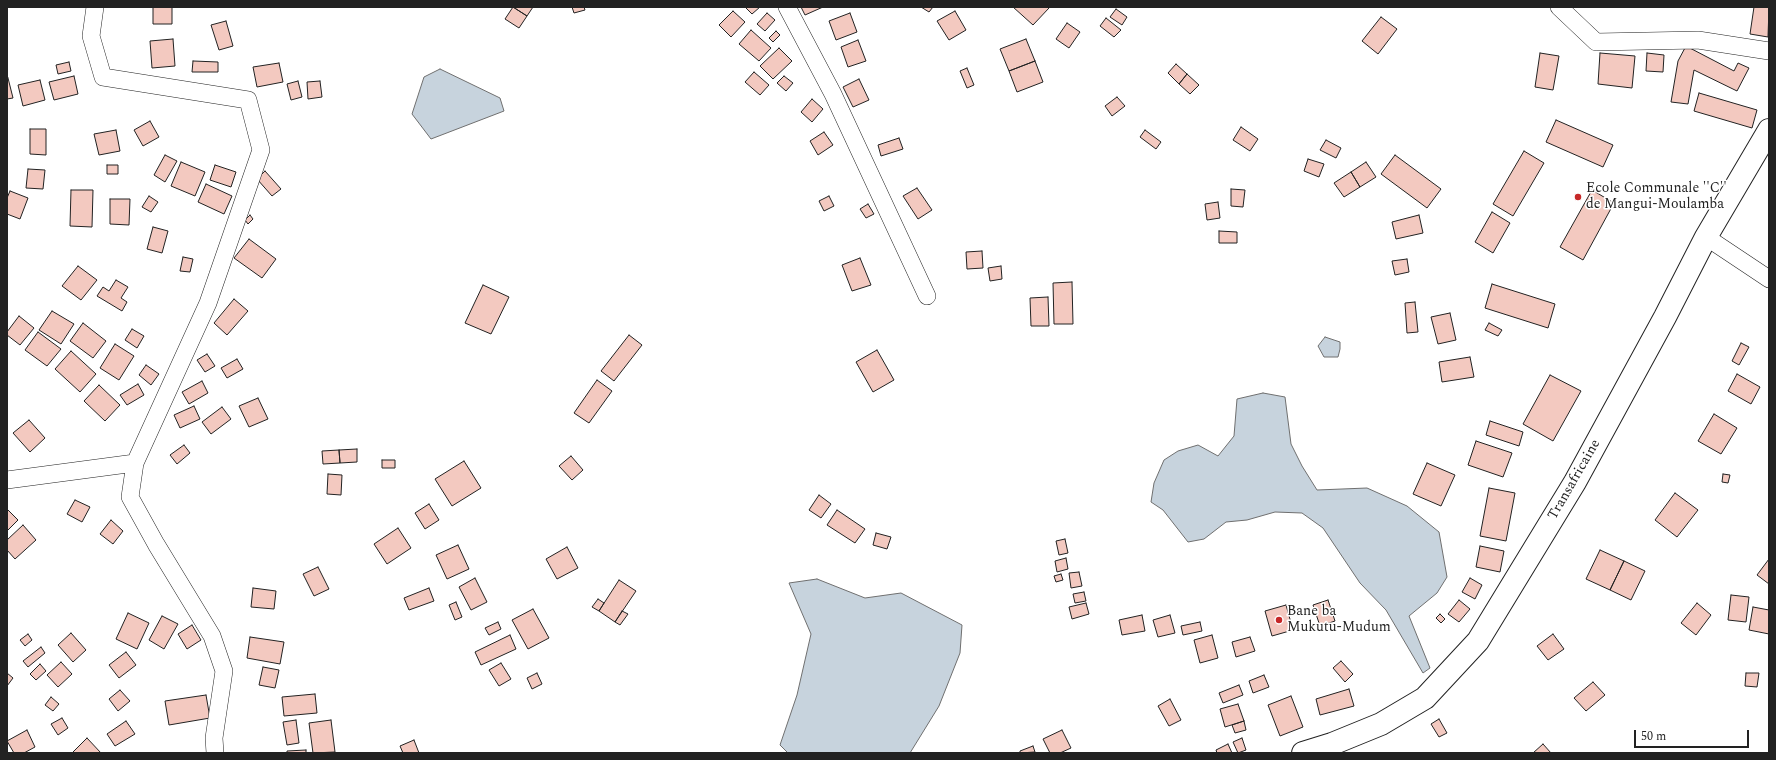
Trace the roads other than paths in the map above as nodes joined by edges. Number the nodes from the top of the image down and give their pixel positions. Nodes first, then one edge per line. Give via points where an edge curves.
1 (95, 7) edge
2 (787, 7) edge
3 (1559, 7) edge
4 (1769, 51) edge
5 (1769, 130) edge
6 (1706, 237) junction
7 (1769, 278) edge
8 (927, 296) dead end
9 (135, 463) junction
10 (7, 480) edge
11 (216, 753) edge
12 (1303, 753) edge

1 - 9 street via 91,36 103,77 248,100 261,150 208,303
2 - 8 street via 833,94
3 - 4 street via 1596,42 1698,40
5 - 6 highway, Transafricaine
6 - 7 street
6 - 12 highway, Transafricaine via 1575,482 1478,641 1425,698 1381,724
9 - 10 street
9 - 11 street via 130,497 212,636 224,671 214,738

